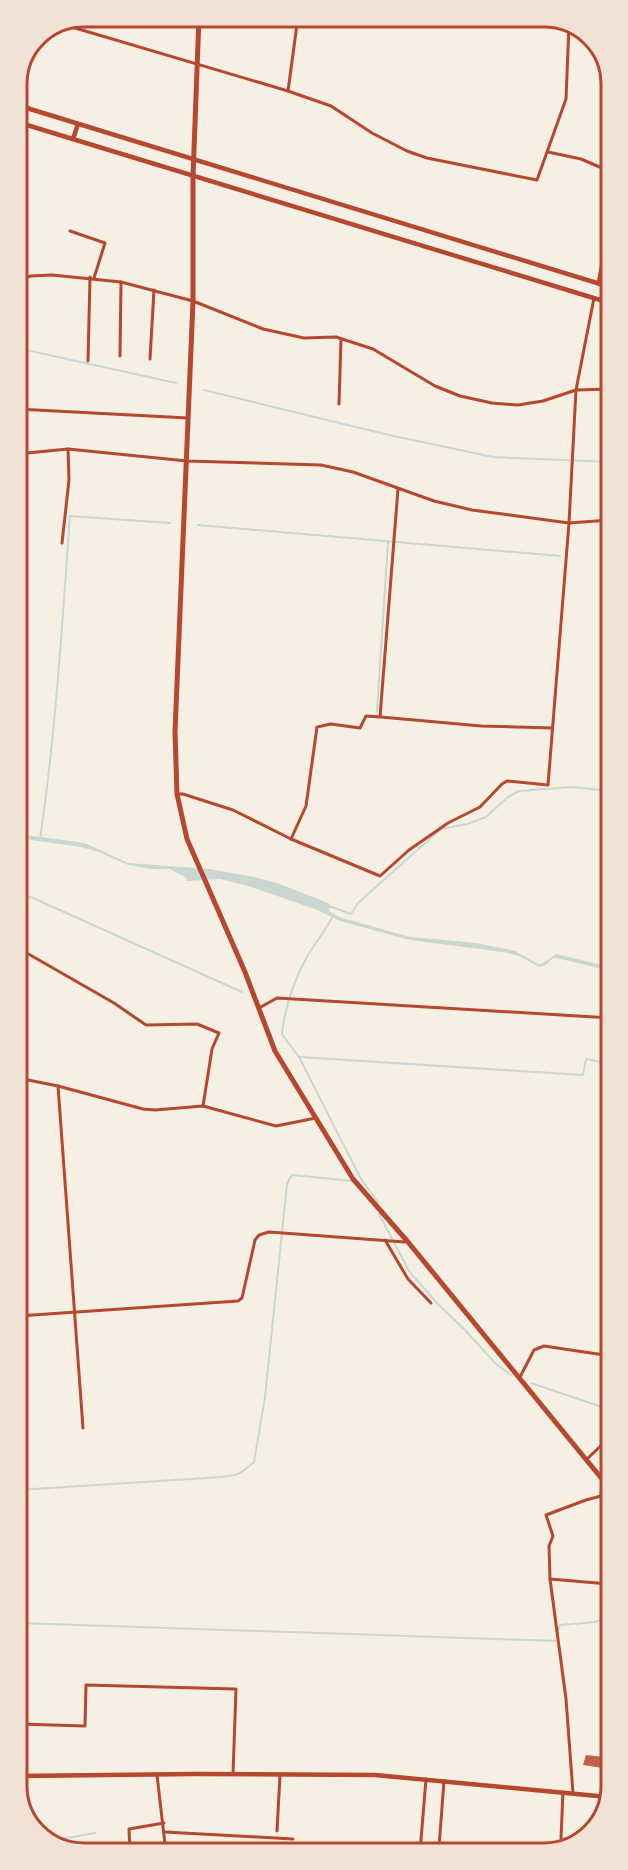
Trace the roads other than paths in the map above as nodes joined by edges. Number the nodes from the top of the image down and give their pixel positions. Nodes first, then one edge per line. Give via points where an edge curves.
1 (199, 27) edge
2 (297, 27) edge
3 (74, 28) edge
4 (569, 33) edge
5 (197, 66) junction
6 (288, 91) junction
7 (27, 108) edge
8 (78, 124) junction
9 (27, 125) edge
10 (73, 139) junction
11 (548, 152) junction
12 (194, 160) junction
13 (601, 168) edge
14 (193, 176) junction
15 (70, 231) dead end
16 (601, 267) edge
17 (92, 278) junction
18 (27, 279) edge
19 (122, 282) junction
20 (598, 283) junction
21 (601, 284) edge
22 (153, 290) junction
23 (594, 298) junction
24 (601, 300) edge
25 (193, 301) junction
26 (341, 339) junction
27 (120, 356) dead end
28 (150, 359) dead end
29 (88, 361) dead end
30 (601, 389) edge
31 (576, 390) junction
32 (339, 404) dead end
33 (27, 410) edge
34 (188, 418) junction
35 (68, 449) junction
36 (27, 453) edge
37 (187, 461) junction
38 (398, 489) junction
39 (601, 521) edge
40 (569, 523) junction
41 (62, 543) dead end
42 (380, 717) junction
43 (552, 728) junction
44 (177, 794) junction
45 (291, 839) junction
46 (27, 953) edge
47 (259, 1008) junction
48 (601, 1017) edge
49 (27, 1080) edge
50 (58, 1086) junction
51 (203, 1106) junction
52 (317, 1118) junction
53 (385, 1240) junction
54 (408, 1242) junction
55 (431, 1303) dead end
56 (75, 1312) junction
57 (27, 1315) edge
58 (601, 1355) edge
59 (520, 1377) junction
60 (83, 1428) dead end
61 (601, 1446) edge
62 (587, 1459) junction
63 (601, 1478) edge
64 (601, 1496) edge
65 (550, 1579) junction
66 (601, 1585) edge
67 (27, 1724) edge
68 (233, 1774) junction
69 (280, 1774) junction
70 (157, 1775) junction
71 (27, 1776) edge
72 (426, 1779) junction
73 (444, 1781) junction
74 (563, 1792) junction
75 (573, 1793) junction
76 (600, 1796) edge
77 (164, 1823) junction
78 (277, 1831) dead end
79 (165, 1832) junction
80 (561, 1838) dead end
81 (293, 1839) dead end
82 (129, 1843) edge
83 (166, 1843) edge
84 (421, 1843) edge
85 (439, 1843) edge

1 - 5 highway
2 - 6 street
3 - 5 street
4 - 11 street via 566,99
5 - 6 street
5 - 12 highway
6 - 11 street via 331,106 372,133 427,158 537,180
7 - 8 main road
8 - 10 main road
8 - 12 main road
9 - 10 main road
10 - 14 main road
11 - 13 street
12 - 14 highway
12 - 20 main road
14 - 23 main road
14 - 25 highway
15 - 17 street via 105,243
16 - 20 street
17 - 18 street via 52,275
17 - 19 street
17 - 29 street
19 - 22 street
19 - 27 street
20 - 21 main road
22 - 25 street
22 - 28 street
23 - 24 main road
23 - 31 street
25 - 26 street via 263,329 304,338
25 - 34 highway
26 - 31 street via 374,349 435,386 492,403 518,405
26 - 32 street
30 - 31 street
31 - 40 street
33 - 34 street
34 - 37 highway
35 - 36 street
35 - 37 street
35 - 41 street
37 - 38 street via 321,465
37 - 44 highway via 175,732
38 - 40 street via 472,510
38 - 42 street
39 - 40 street
40 - 43 street
42 - 43 street
42 - 45 street via 366,716 360,728 331,724 317,727 306,806
43 - 45 street via 548,785 507,781 480,807 429,835 380,876
44 - 45 street via 233,810
44 - 47 highway via 187,839
46 - 51 street via 146,1026 197,1024 219,1033 212,1049
47 - 48 street via 277,998
47 - 52 highway via 275,1050
49 - 50 street
50 - 51 street via 143,1109
50 - 56 street
51 - 52 street via 276,1126
52 - 54 highway via 353,1179
53 - 54 street
53 - 55 street via 408,1279
53 - 56 street via 259,1234 242,1299 238,1301
54 - 59 highway
56 - 57 street
56 - 60 street
58 - 59 street via 544,1346 534,1350
59 - 62 highway
61 - 62 street
62 - 63 highway
64 - 65 street via 546,1515 553,1536 549,1546
65 - 66 street
65 - 75 street
67 - 68 street via 85,1726 86,1684 236,1689
68 - 69 main road
68 - 70 main road
69 - 72 main road
69 - 78 street
70 - 71 main road
70 - 77 street
72 - 73 main road
72 - 84 street
73 - 74 main road
73 - 85 street
74 - 75 main road
74 - 80 street
75 - 76 main road
77 - 79 street
77 - 82 street via 129,1829
79 - 81 street
79 - 83 street

